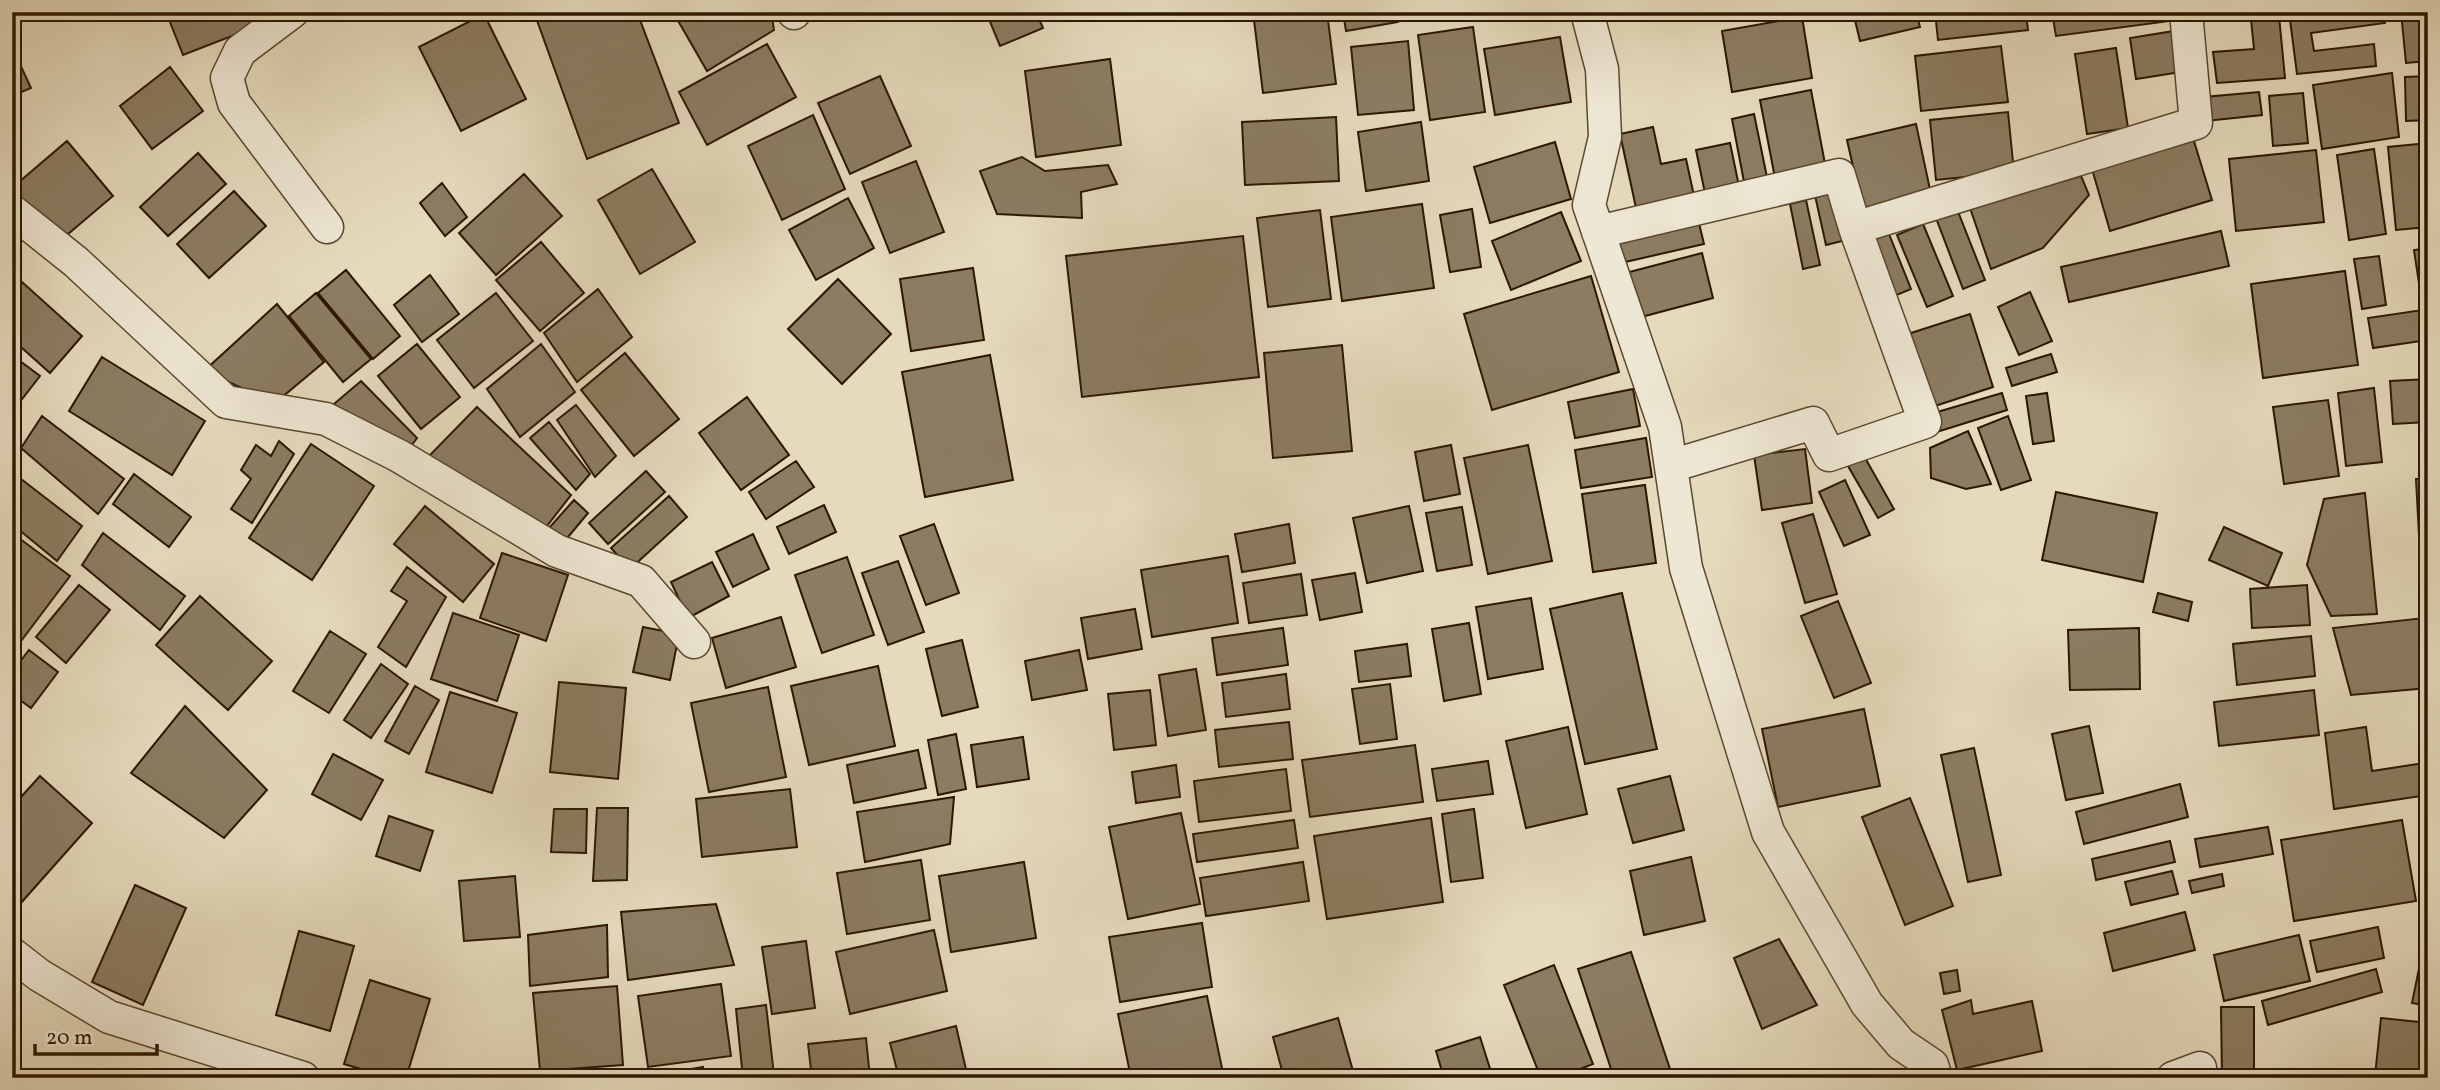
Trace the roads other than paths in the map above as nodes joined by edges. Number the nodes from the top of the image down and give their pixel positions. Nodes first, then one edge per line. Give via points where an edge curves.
1 (292, 12) edge
2 (1587, 12) edge
3 (2186, 12) edge
4 (12, 211) edge
5 (327, 227) dead end
6 (1855, 228) junction
7 (1598, 232) junction
8 (1671, 466) junction
9 (694, 642) dead end
10 (12, 954) edge
11 (303, 1078) edge
12 (1936, 1078) edge

1 - 5 street via 240,51 227,79 233,103
2 - 7 street via 1603,83 1605,137 1589,205
3 - 6 street via 2196,123
4 - 9 street via 76,262 226,402 326,419 399,456 557,551 641,581
6 - 7 street via 1839,175
6 - 8 street via 1925,422 1829,455 1813,422
7 - 8 street via 1665,427
8 - 12 street via 1686,568 1768,832 1867,1004 1901,1044 1932,1065
10 - 11 street via 109,1017

